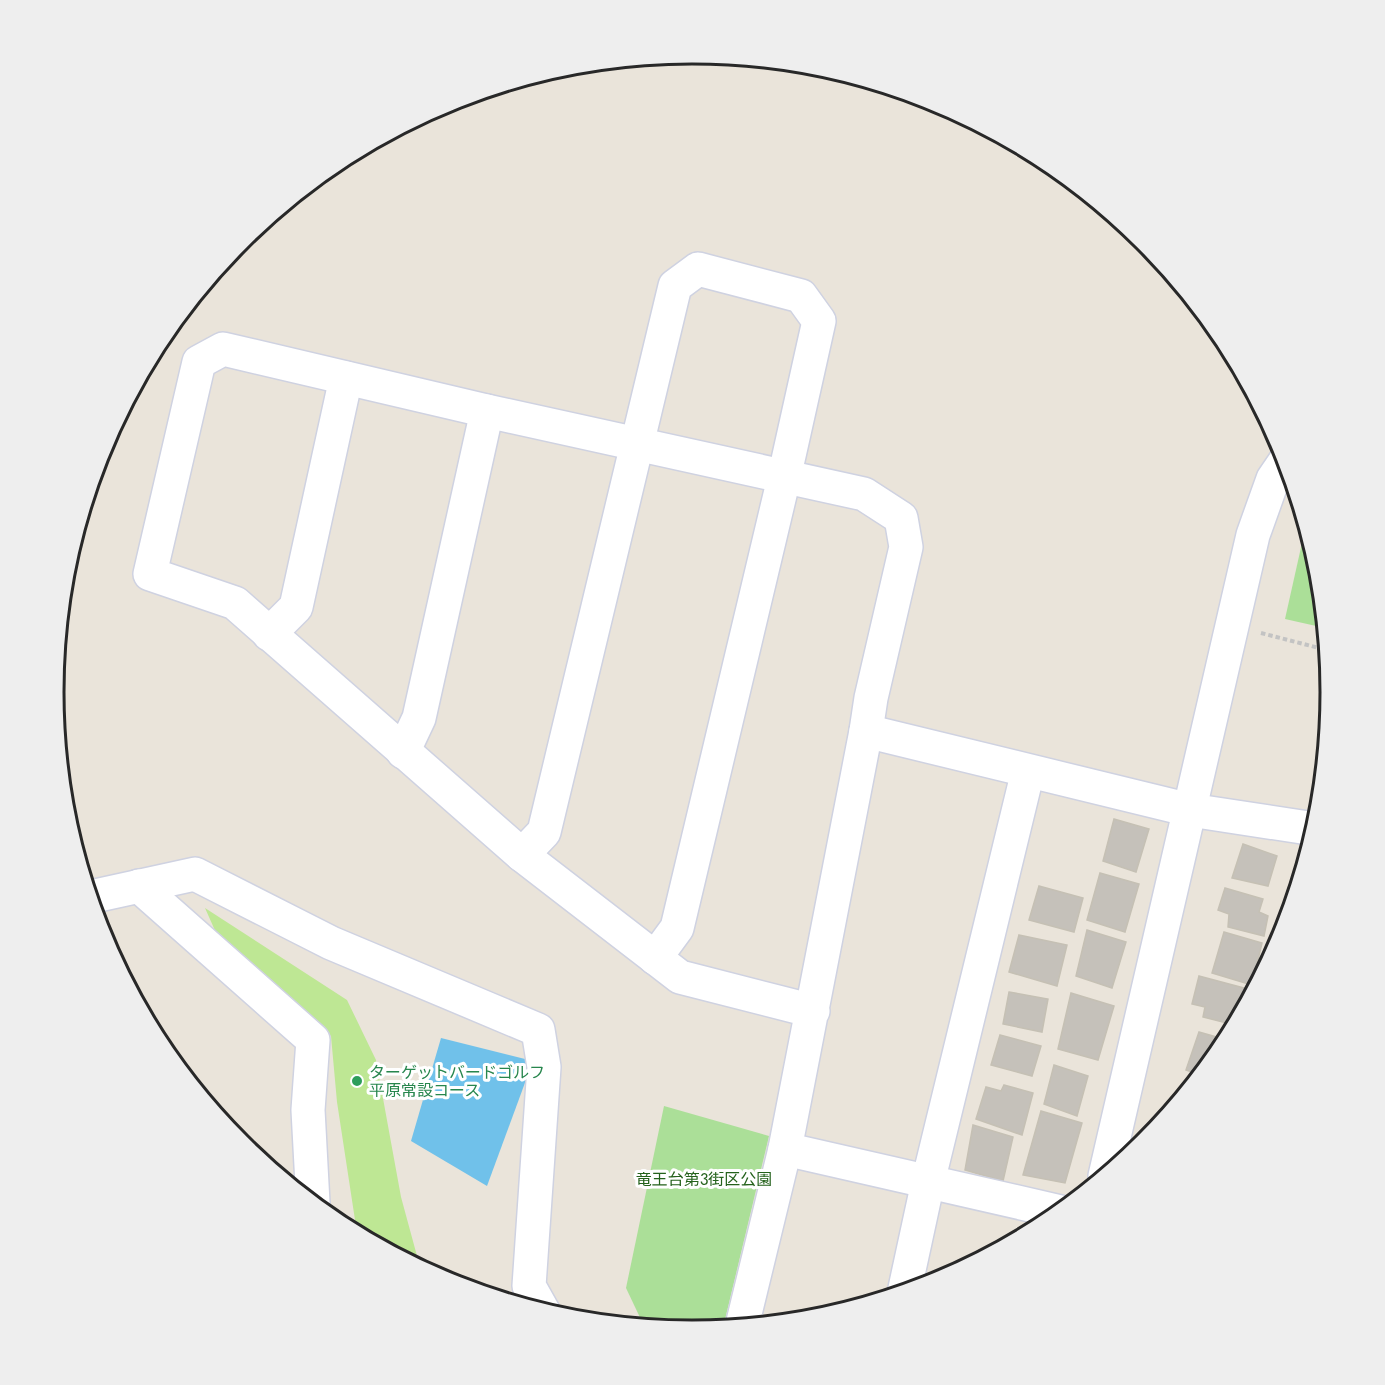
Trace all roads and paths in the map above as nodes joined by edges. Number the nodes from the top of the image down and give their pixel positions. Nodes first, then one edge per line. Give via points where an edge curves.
1 (346, 378) junction
2 (487, 411) junction
3 (638, 444) junction
4 (1279, 470) edge
5 (784, 478) junction
6 (1232, 626) junction
7 (269, 634) junction
8 (1319, 648) edge
9 (866, 730) junction
10 (403, 752) junction
11 (1028, 771) junction
12 (1190, 810) junction
13 (1305, 828) edge
14 (522, 855) junction
15 (139, 886) junction
16 (98, 895) edge
17 (655, 958) junction
18 (813, 1011) junction
19 (785, 1149) junction
20 (1108, 1164) edge
21 (928, 1182) junction
22 (312, 1193) edge
23 (1049, 1209) edge
24 (906, 1283) edge
25 (537, 1301) edge
26 (744, 1318) edge

1 - 2 street
1 - 7 street via 296,607
1 - 7 street via 223,349 199,362 150,574 235,603
2 - 3 street
2 - 10 street via 419,718
3 - 5 street
3 - 5 street via 675,286 698,269 801,296 819,321
3 - 14 street via 544,832
4 - 6 street via 1253,536
5 - 9 street via 864,494 901,518 906,547
5 - 17 street via 677,928
6 - 8 path
6 - 12 street
7 - 10 street
9 - 11 street
9 - 18 street
10 - 14 street
11 - 12 street
11 - 21 street
12 - 13 street
12 - 20 street
14 - 17 street
15 - 16 street
15 - 22 street via 312,1040 308,1110
15 - 25 street via 195,874 331,943 538,1030 544,1067 529,1286
17 - 18 street via 680,977
18 - 19 street
19 - 21 street
19 - 26 street
21 - 23 street
21 - 24 street

